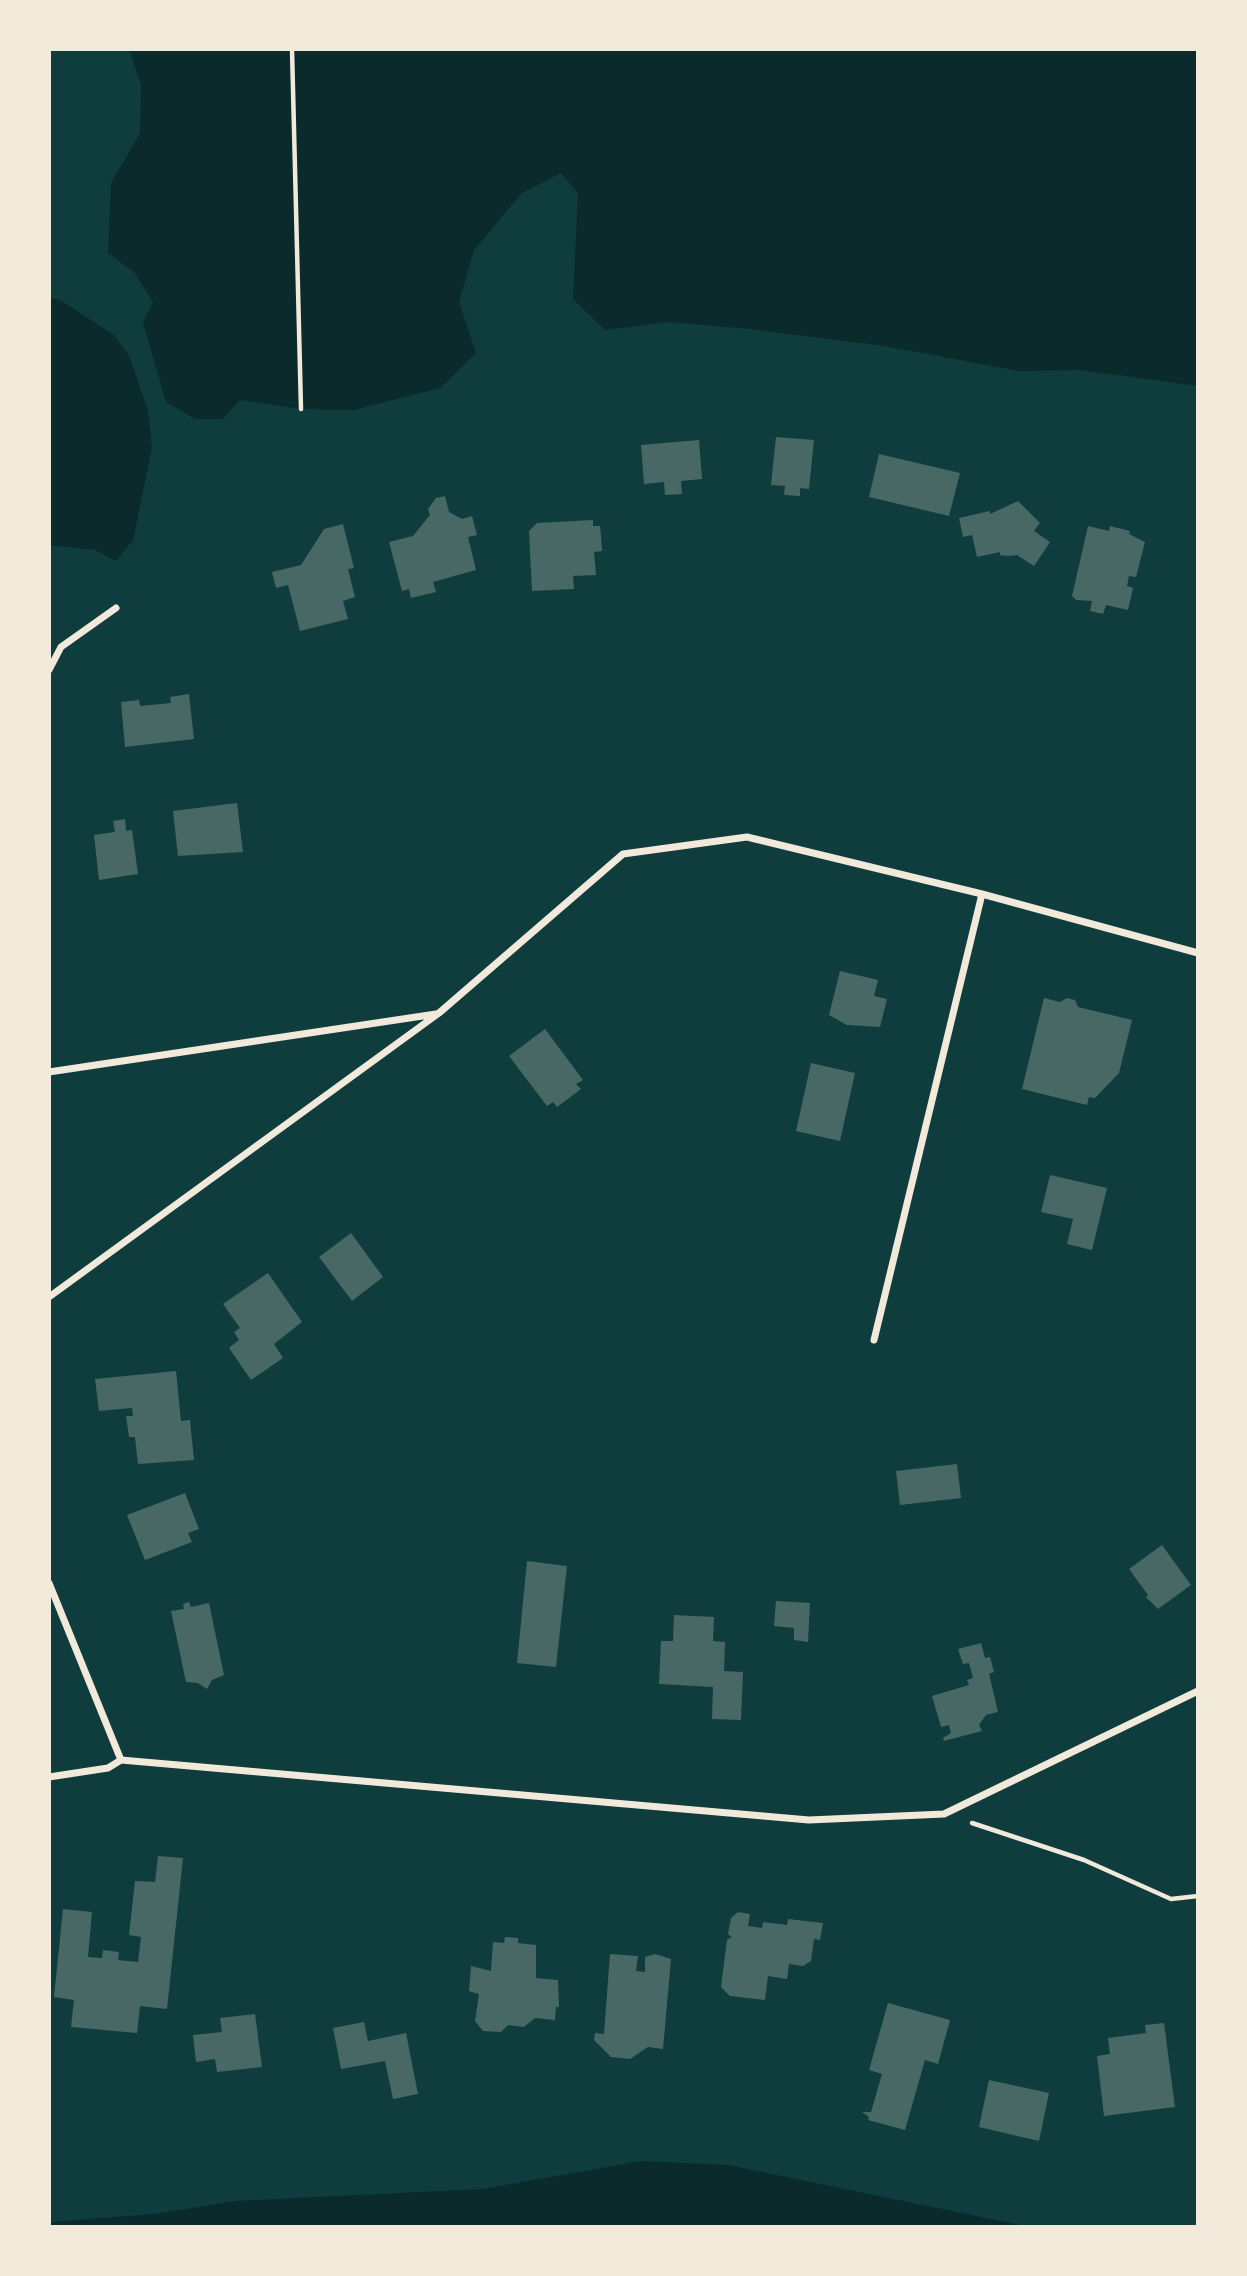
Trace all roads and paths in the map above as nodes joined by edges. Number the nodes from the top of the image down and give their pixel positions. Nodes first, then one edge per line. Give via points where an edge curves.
1 (292, 49) edge
2 (301, 409) dead end
3 (116, 608) dead end
4 (49, 670) edge
5 (982, 894) junction
6 (1198, 953) edge
7 (439, 1013) junction
8 (49, 1062) edge
9 (50, 1072) edge
10 (49, 1297) edge
11 (874, 1340) dead end
12 (49, 1583) edge
13 (1198, 1691) edge
14 (121, 1760) junction
15 (49, 1777) edge
16 (944, 1814) junction
17 (1198, 1896) edge

1 - 2 path
3 - 4 street via 61,647
5 - 6 street
5 - 7 street via 747,837 623,854
5 - 11 street
7 - 9 street
7 - 10 street
8 - 9 street
12 - 14 street
13 - 16 street
14 - 15 street via 108,1768
14 - 16 street via 809,1820
16 - 17 path via 1084,1860 1171,1899

